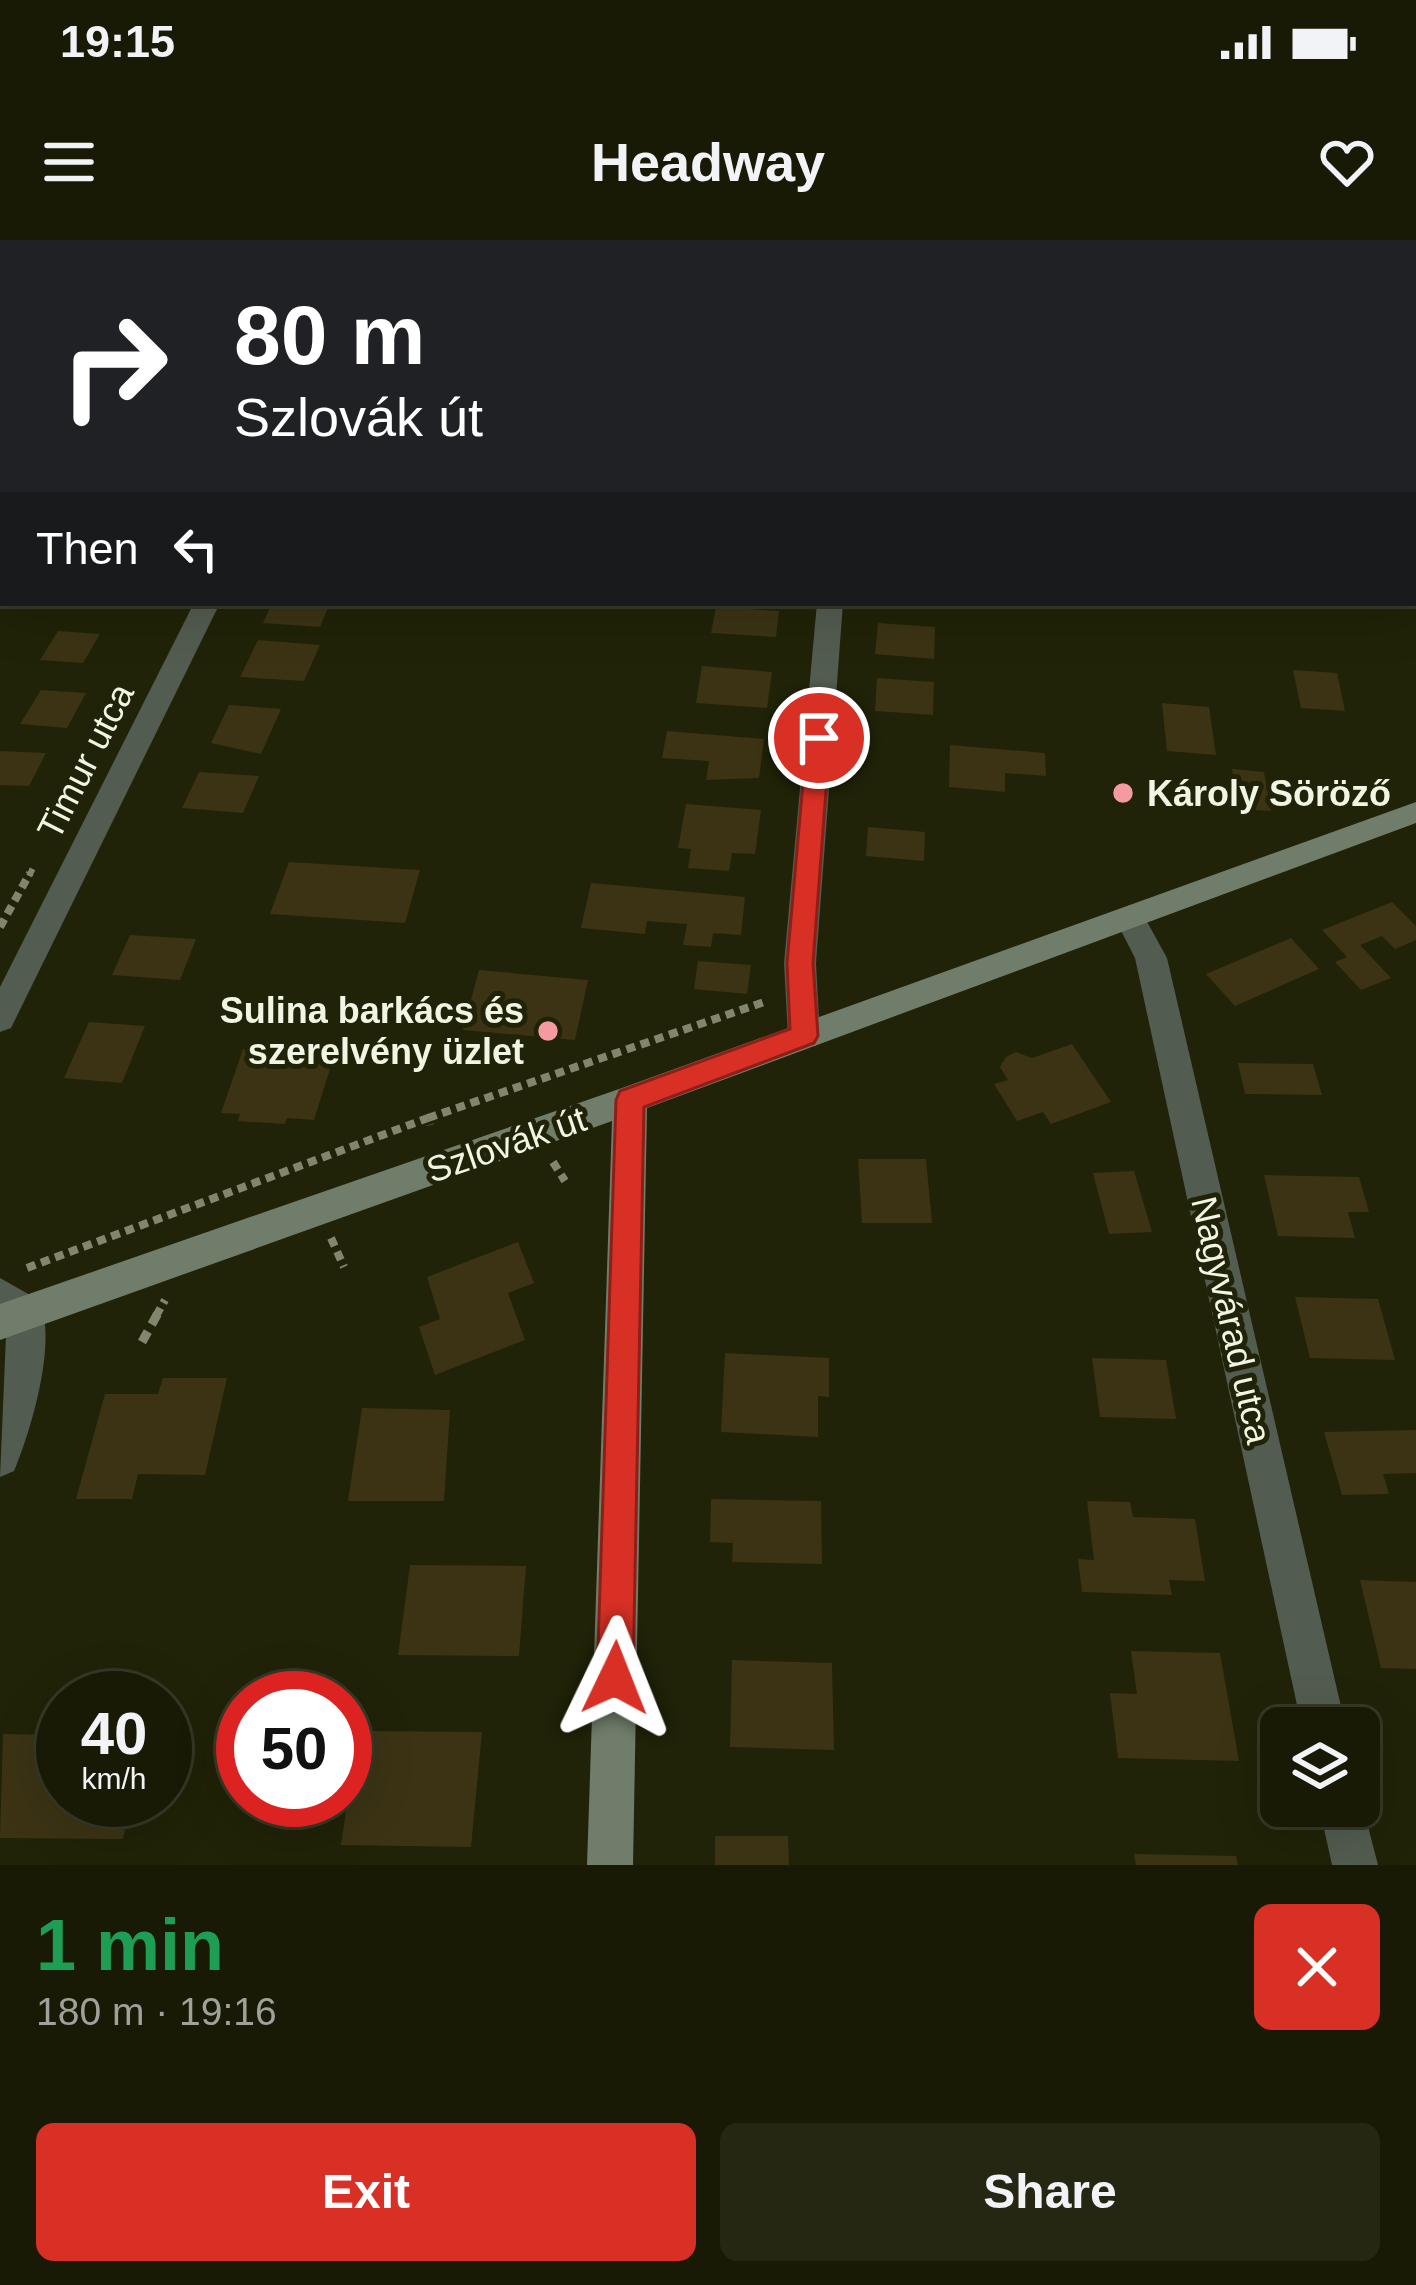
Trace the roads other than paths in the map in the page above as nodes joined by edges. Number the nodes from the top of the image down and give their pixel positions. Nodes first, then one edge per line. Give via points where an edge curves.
1 (206, 606) edge
2 (830, 606) edge
3 (1416, 812) edge
4 (1129, 917) junction
5 (0, 1019) edge
6 (804, 1036) junction
7 (630, 1100) junction
8 (10, 1301) edge
9 (0, 1457) edge
10 (1319, 1707) edge
11 (1347, 1827) edge
12 (610, 1865) edge
13 (1355, 1865) edge

1 - 5 street, Timur utca
2 - 6 street
3 - 4 main road, Szlovák út
4 - 6 main road, Szlovák út
4 - 10 street, Nagyvárad utca via 1150,958
6 - 7 main road, Szlovák út
7 - 8 main road, Szlovák út
7 - 12 main road
8 - 9 street via 22,1379
11 - 13 street

